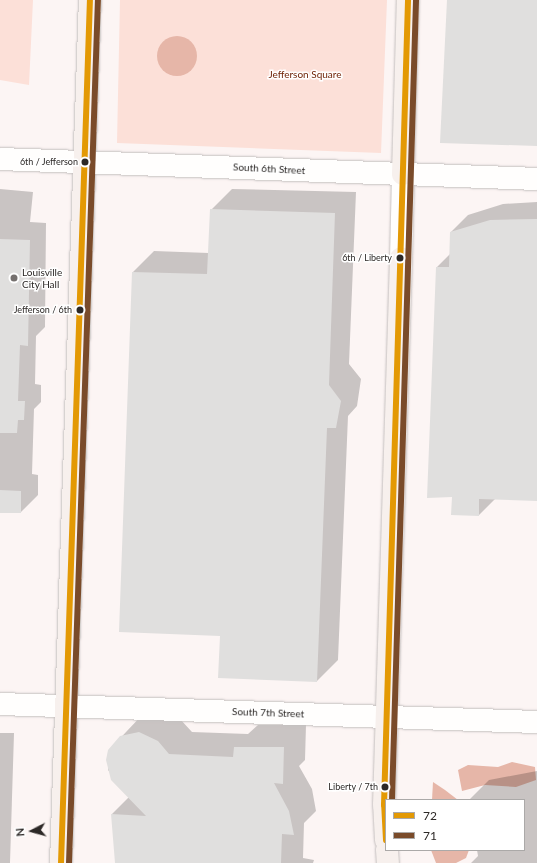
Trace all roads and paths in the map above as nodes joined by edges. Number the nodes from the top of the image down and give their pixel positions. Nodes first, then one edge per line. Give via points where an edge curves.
1 (90, 0) edge
2 (408, 0) edge
3 (0, 159) edge
4 (84, 161) junction
5 (403, 174) junction
6 (537, 179) edge
7 (401, 258) joint
8 (0, 704) edge
9 (67, 707) junction
10 (387, 717) junction
11 (537, 722) edge
12 (386, 799) edge
13 (387, 851) edge
14 (61, 863) edge
15 (388, 863) edge

1 - 4 main road
2 - 5 main road
3 - 4 street, South 6th Street
4 - 5 street, South 6th Street
4 - 9 main road
5 - 6 street, South 6th Street
5 - 7 street
7 - 10 main road
8 - 9 street, South 7th Street
9 - 10 street, South 7th Street
9 - 14 main road
10 - 11 street, South 7th Street
10 - 12 main road
13 - 15 main road

